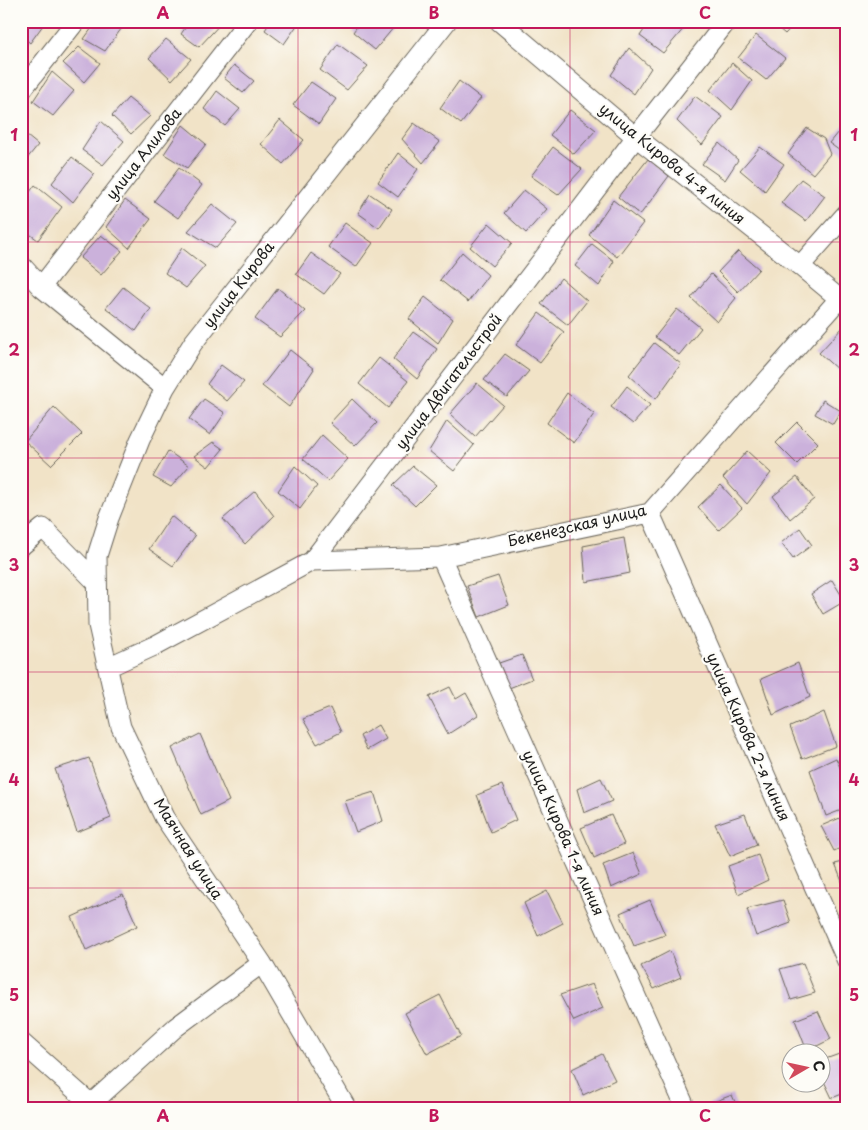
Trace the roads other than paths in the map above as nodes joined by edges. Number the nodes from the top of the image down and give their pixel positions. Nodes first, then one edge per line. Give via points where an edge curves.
1 (76, 21) edge
2 (248, 21) edge
3 (447, 21) edge
4 (500, 21) edge
5 (727, 21) edge
6 (21, 91) edge
7 (636, 137) junction
8 (847, 213) edge
9 (21, 265) edge
10 (800, 266) junction
11 (41, 287) junction
12 (843, 302) edge
13 (164, 388) junction
14 (650, 513) junction
15 (21, 546) edge
16 (441, 557) junction
17 (312, 561) junction
18 (97, 583) junction
19 (108, 667) junction
20 (847, 960) edge
21 (262, 964) junction
22 (21, 1042) edge
23 (347, 1109) edge
24 (686, 1109) edge

1 - 6 street
2 - 11 street, улица Алилова
3 - 13 street, улица Кирова via 193,343
4 - 7 street, улица Кирова 4-я линия
5 - 7 street, улица Двигательстрой
7 - 10 street, улица Кирова 4-я линия
7 - 17 street, улица Двигательстрой
8 - 10 street
9 - 11 street
10 - 12 street, улица Кирова 4-я линия
11 - 13 street
12 - 14 street, Бекенезская улица
13 - 18 street, улица Кирова via 109,518 97,556
14 - 16 street, Бекенезская улица
14 - 20 street, улица Кирова 2-я линия
15 - 18 street via 43,528
16 - 17 street, Бекенезская улица
16 - 24 street, улица Кирова 1-я линия
17 - 19 street, улица Двигательстрой via 154,646
18 - 19 street, Маячная улица via 98,625
19 - 21 street, Маячная улица via 121,727 164,817
21 - 22 street via 176,1027 91,1104
21 - 23 street, Маячная улица

